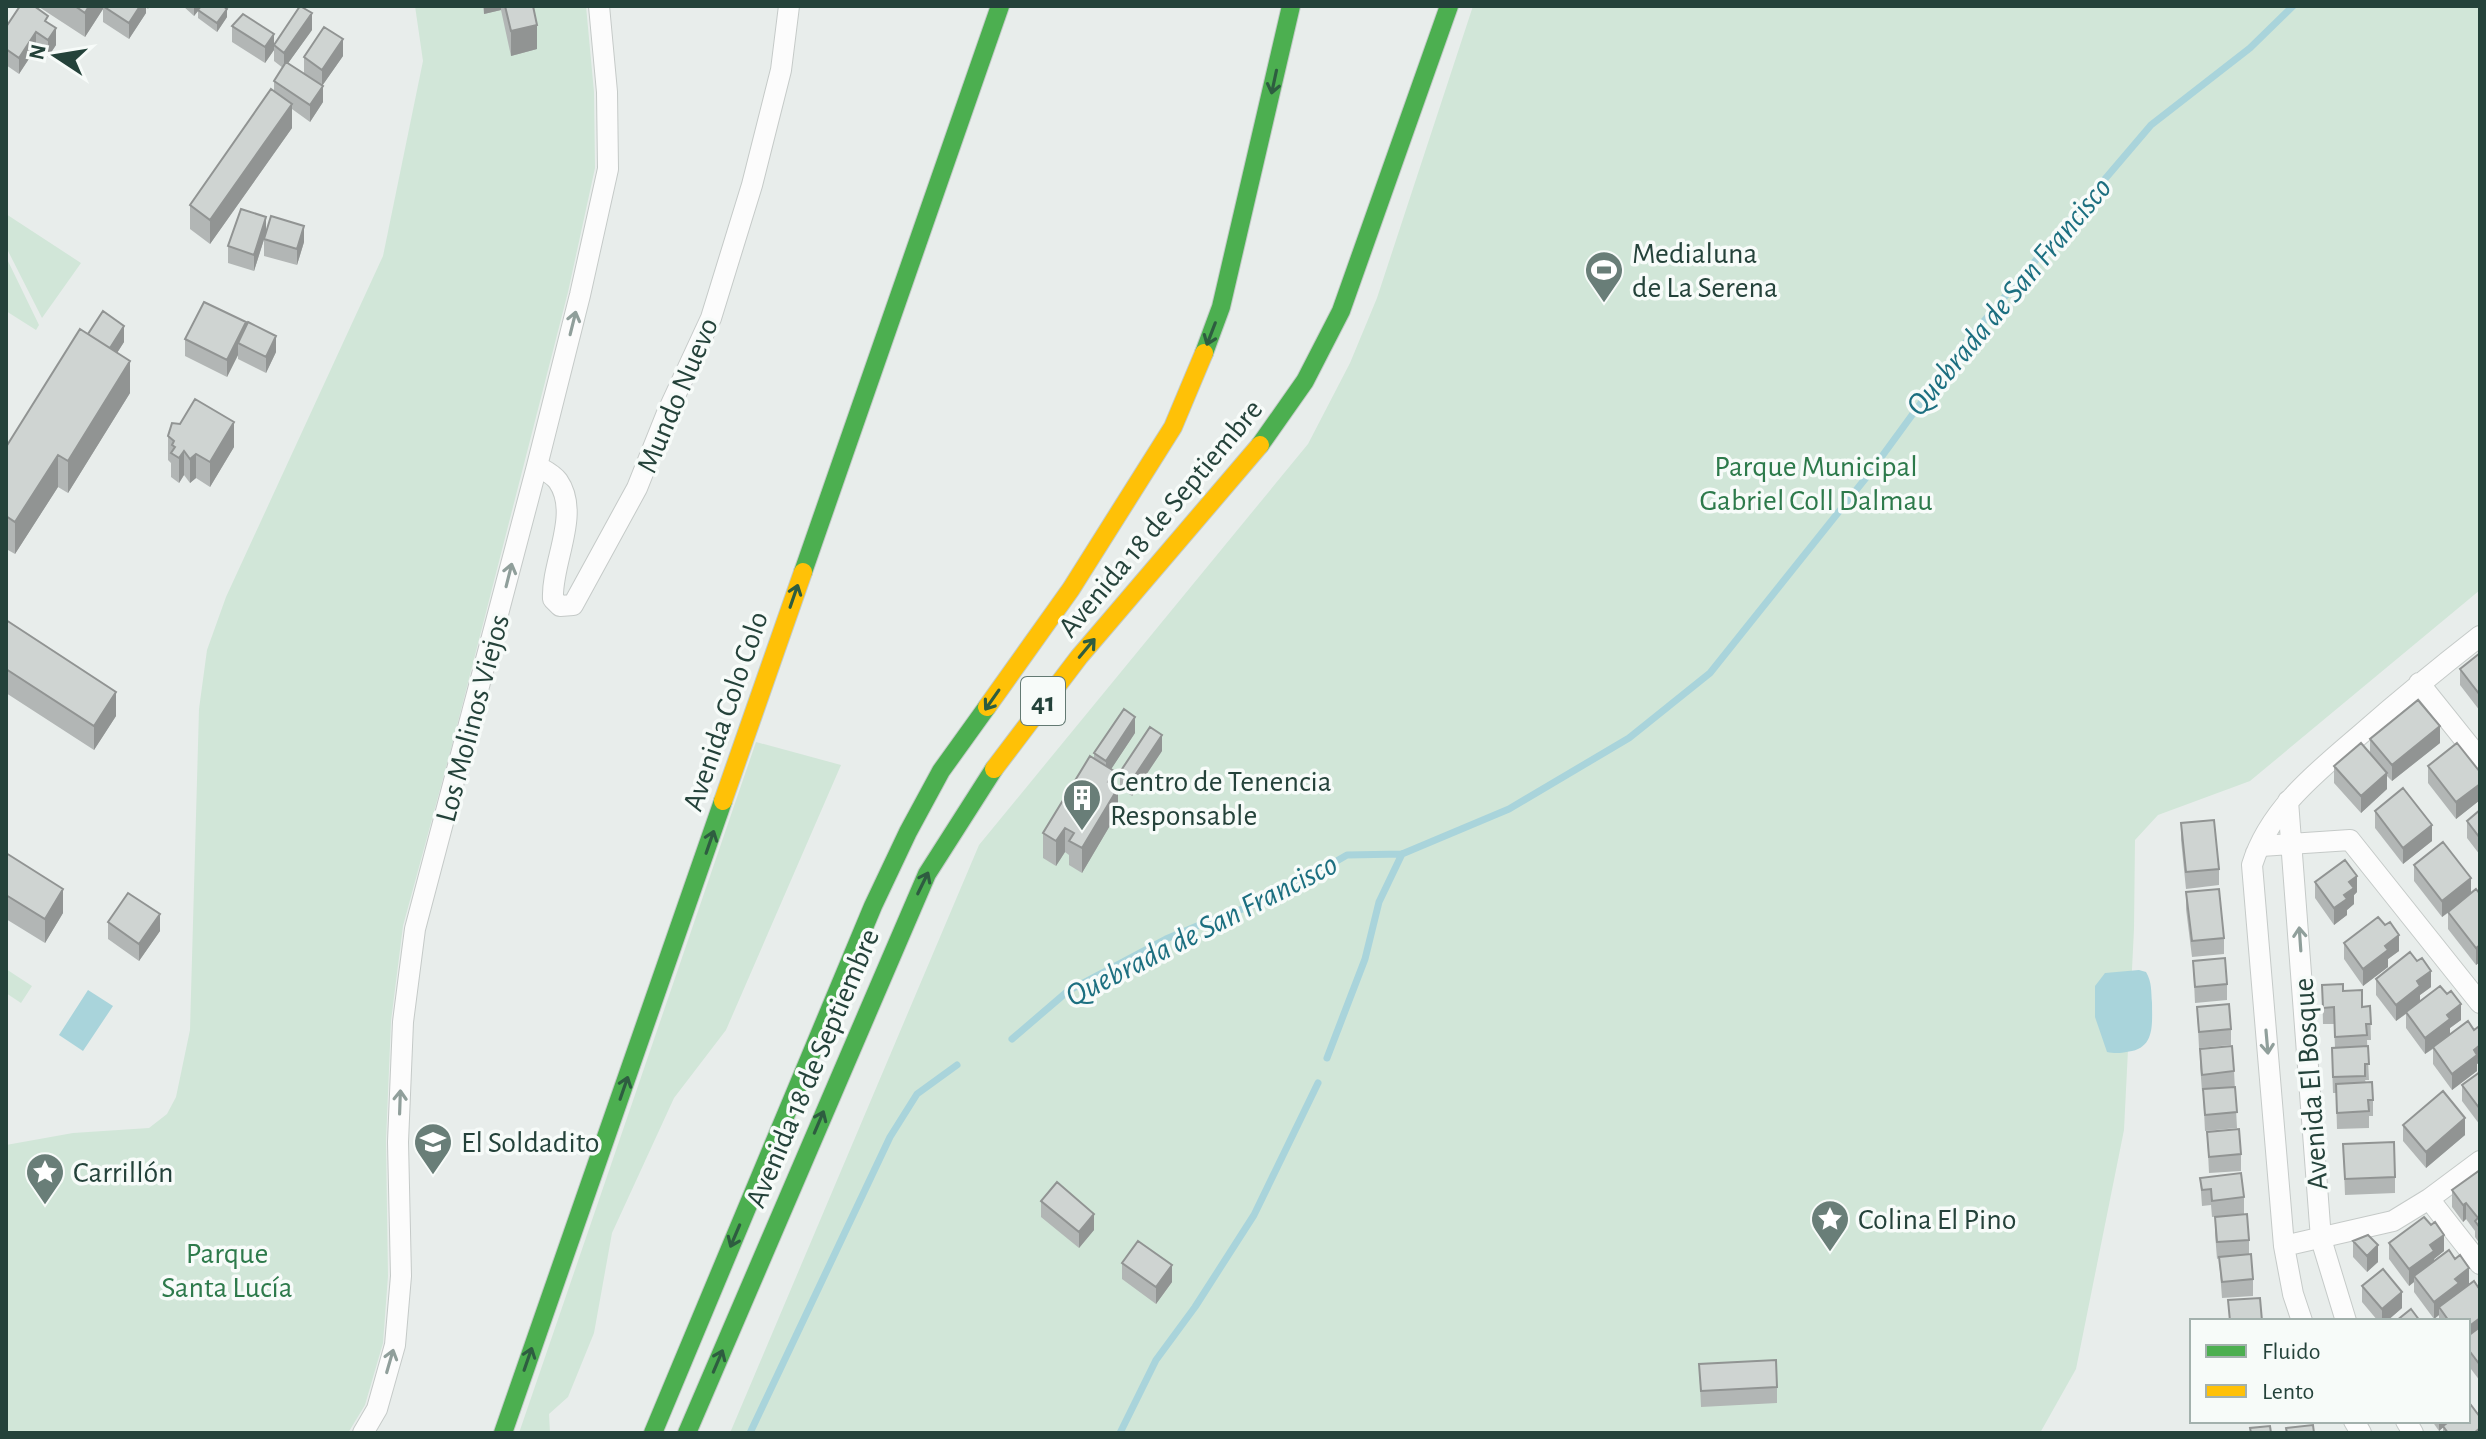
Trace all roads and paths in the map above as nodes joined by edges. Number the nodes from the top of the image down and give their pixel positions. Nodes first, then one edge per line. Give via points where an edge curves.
1 (599, 6) edge
2 (789, 6) edge
3 (1000, 6) edge
4 (1291, 6) edge
5 (1449, 6) edge
6 (537, 466) junction
7 (2480, 636) edge
8 (2419, 683) junction
9 (2480, 759) edge
10 (2288, 801) junction
11 (2293, 844) junction
12 (2256, 853) junction
13 (2472, 978) edge
14 (2480, 1003) edge
15 (2480, 1161) edge
16 (2429, 1199) junction
17 (2321, 1239) junction
18 (2284, 1246) junction
19 (2480, 1264) edge
20 (2301, 1319) edge
21 (2345, 1319) edge
22 (363, 1433) edge
23 (503, 1433) edge
24 (653, 1433) edge
25 (687, 1433) edge

6 -> 1 street, Los Molinos Viejos via 608,169
2 - 6 street, Mundo Nuevo via 774,99 711,318 637,488 573,605 560,606 553,599 566,496 556,478
23 -> 3 main road, Avenida Colo Colo
4 -> 24 main road, Avenida 18 de Septiembre / 41 via 1221,307 1173,427 1088,562 941,771 908,832
25 -> 5 main road, Avenida 18 de Septiembre / 41 via 932,864 984,778 1044,700 1268,435 1312,372 1353,282
22 -> 6 street, Los Molinos Viejos via 377,1409 395,1345 401,1276 398,1142 403,1022 415,929
7 - 8 street, Avenida El Bosque
8 - 9 street
8 - 10 street, Avenida El Bosque
10 - 11 street, Avenida El Bosque
10 - 12 street, Avenida El Bosque
11 - 12 street via 2261,846
11 - 13 street via 2350,840
17 -> 11 street, Avenida El Bosque
12 -> 18 street, Avenida El Bosque via 2252,865
13 - 14 street
15 - 16 street
16 - 17 street via 2393,1221
16 - 19 street
17 - 18 street
17 - 21 street, Avenida El Bosque
18 - 20 street, Avenida El Bosque

